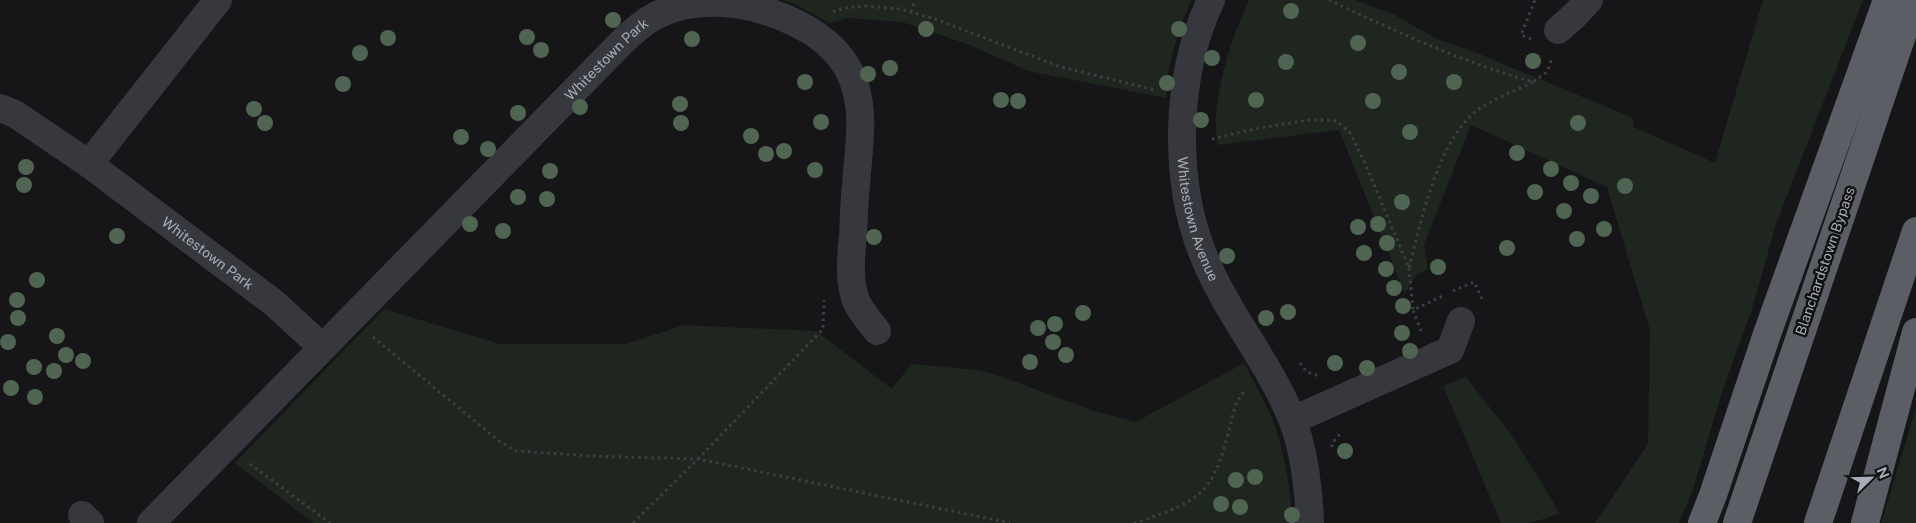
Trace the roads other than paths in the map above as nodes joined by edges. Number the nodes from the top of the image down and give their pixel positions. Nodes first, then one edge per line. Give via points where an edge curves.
1 (218, 0) edge
2 (1211, 0) edge
3 (1589, 0) edge
4 (1887, 0) edge
5 (1914, 0) edge
6 (1549, 42) road end
7 (0, 108) edge
8 (89, 164) junction
9 (1916, 231) edge
10 (1461, 321) dead end
11 (876, 331) dead end
12 (1916, 332) edge
13 (322, 347) junction
14 (1292, 420) junction
15 (151, 523) edge
16 (1310, 523) edge
17 (1702, 523) edge
18 (1737, 523) edge
19 (1818, 523) edge
20 (1865, 523) edge

1 - 8 street
2 - 14 street, Whitestown Avenue via 1199,31 1185,97 1182,145 1191,216 1205,260
3 - 6 street
4 - 17 highway
5 - 18 highway, Blanchardstown Bypass
7 - 8 street, Whitestown Park via 12,112
8 - 13 street, Whitestown Park via 270,300
9 - 19 highway
10 - 14 street via 1450,350
11 - 13 street, Whitestown Park via 857,302 851,272 860,132 854,80 842,59 826,42 793,22 732,2 710,1 668,10 649,19 623,41
12 - 20 highway
13 - 15 street, Whitestown Park
14 - 16 street, Whitestown Avenue via 1307,484

